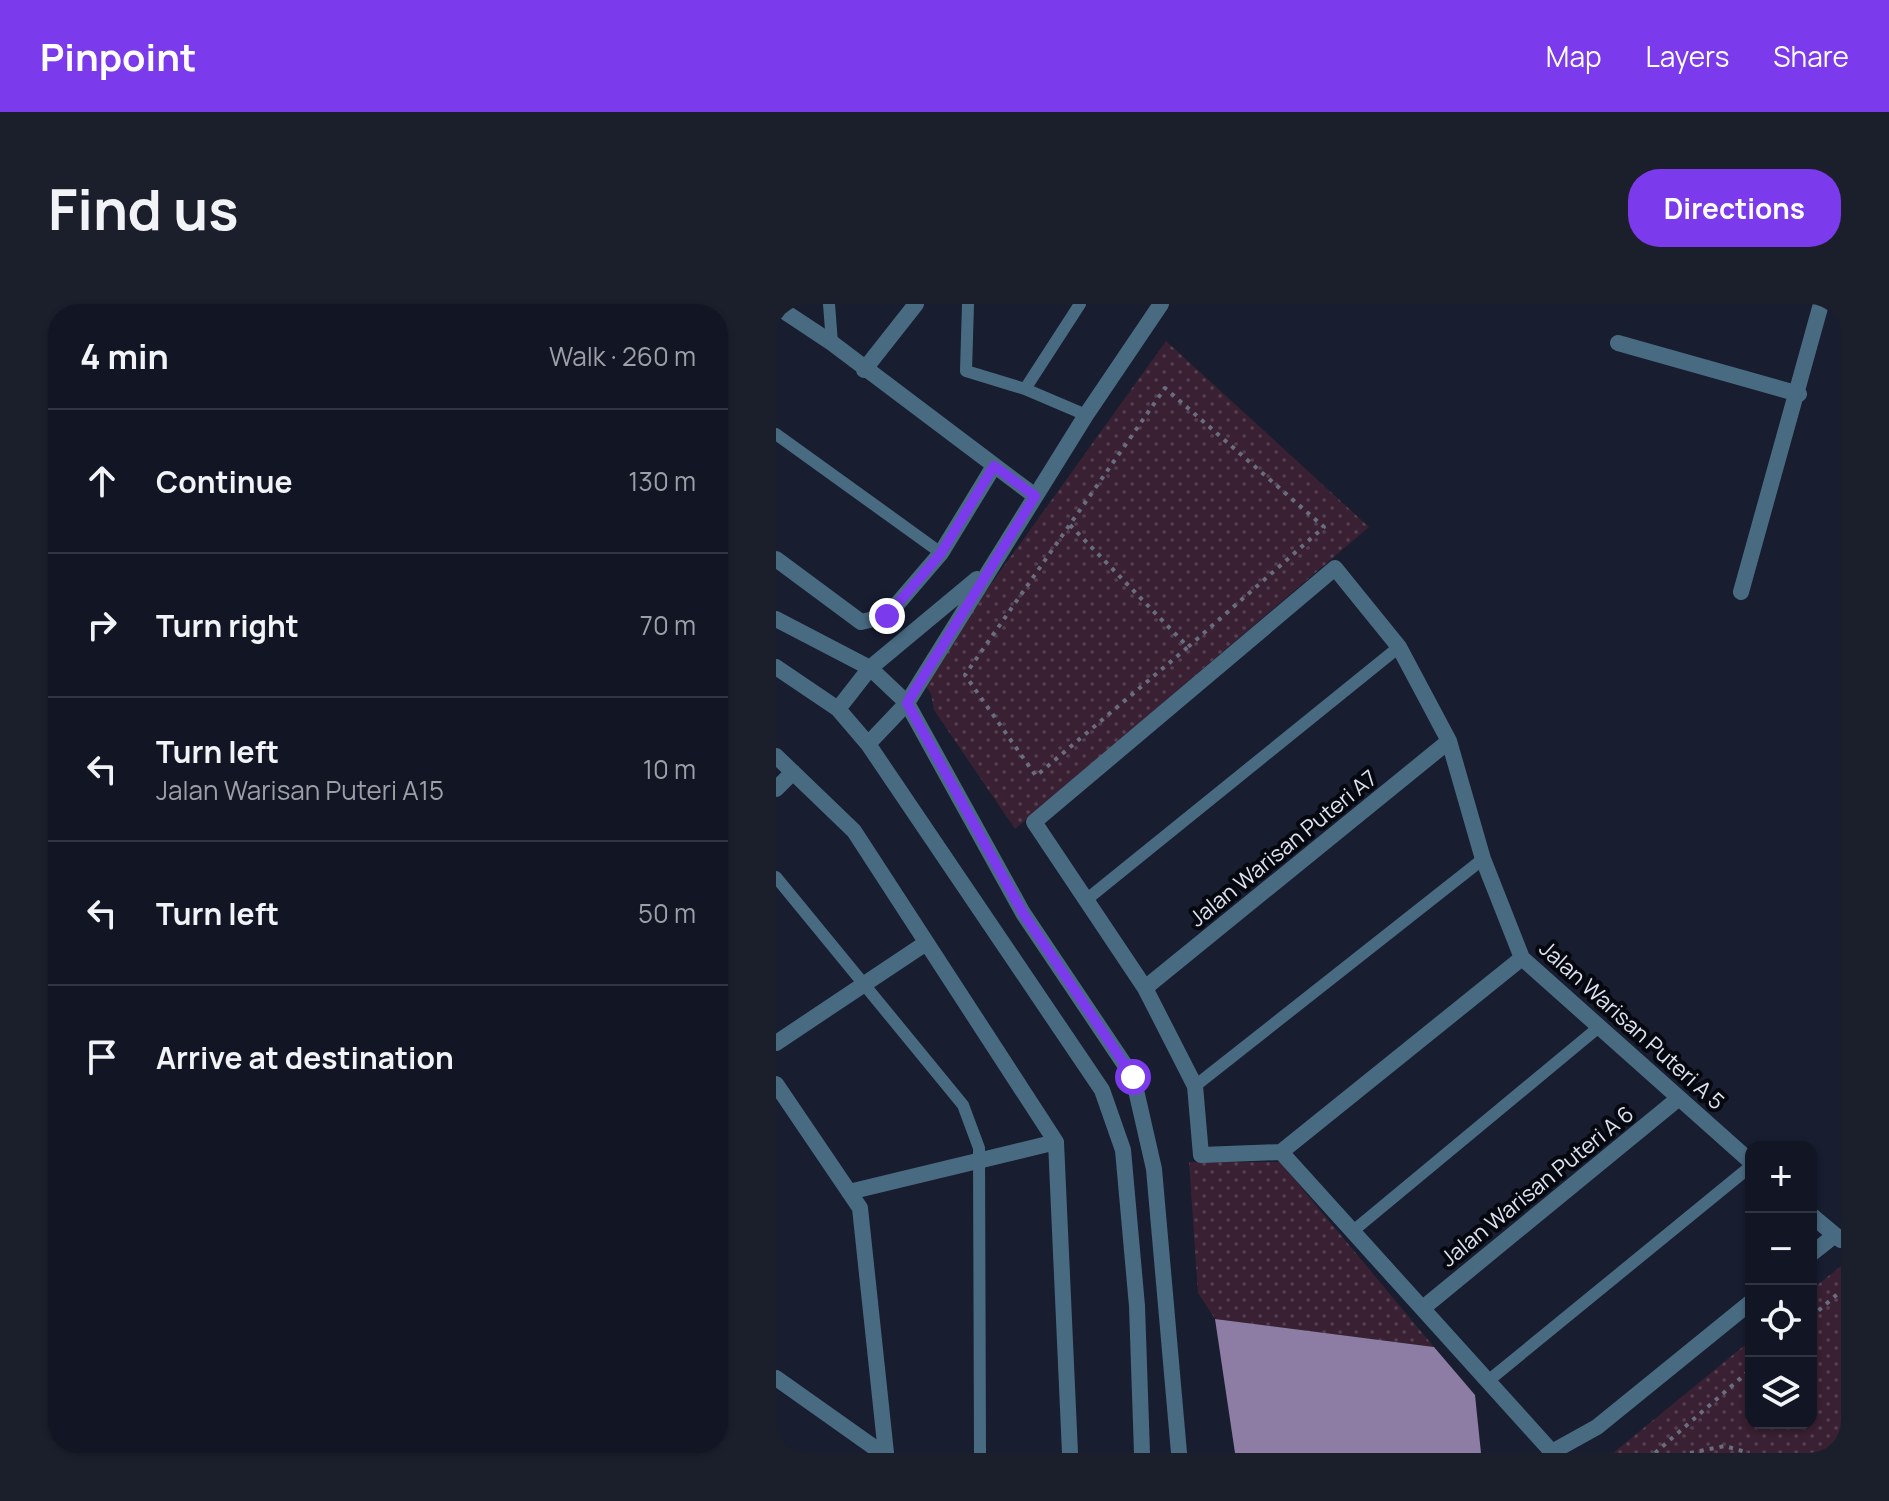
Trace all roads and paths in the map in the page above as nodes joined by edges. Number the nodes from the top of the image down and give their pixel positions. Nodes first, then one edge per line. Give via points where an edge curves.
1 (829, 304) edge
2 (916, 304) edge
3 (968, 304) edge
4 (1080, 304) edge
5 (1161, 304) edge
6 (1821, 304) edge
7 (776, 306) edge
8 (832, 343) junction
9 (1618, 343) dead end
10 (864, 370) junction
11 (1025, 389) junction
12 (1799, 394) junction
13 (1086, 415) junction
14 (776, 434) edge
15 (994, 466) junction
16 (1035, 496) junction
17 (1070, 525) junction
18 (941, 553) junction
19 (776, 559) edge
20 (988, 570) junction
21 (1741, 592) dead end
22 (776, 619) edge
23 (1188, 647) junction
24 (1399, 647) junction
25 (776, 667) edge
26 (870, 668) junction
27 (907, 703) junction
28 (838, 709) junction
29 (1449, 741) junction
30 (868, 744) junction
31 (776, 756) edge
32 (793, 772) junction
33 (776, 789) edge
34 (1483, 859) junction
35 (776, 877) edge
36 (1086, 900) junction
37 (926, 943) junction
38 (1522, 958) junction
39 (861, 983) junction
40 (1145, 988) junction
41 (1599, 1027) junction
42 (776, 1043) edge
43 (776, 1084) edge
44 (1195, 1086) junction
45 (1679, 1098) junction
46 (1056, 1142) junction
47 (1281, 1152) junction
48 (1745, 1158) edge
49 (979, 1160) junction
50 (1745, 1169) edge
51 (849, 1192) junction
52 (1817, 1220) edge
53 (1353, 1231) junction
54 (1838, 1238) edge
55 (1817, 1250) edge
56 (1841, 1291) edge
57 (1745, 1307) edge
58 (1423, 1308) junction
59 (1817, 1312) edge
60 (1745, 1374) edge
61 (776, 1378) edge
62 (1488, 1381) junction
63 (884, 1453) edge
64 (980, 1453) edge
65 (1070, 1453) edge
66 (1142, 1453) edge
67 (1179, 1453) edge
68 (1655, 1453) edge
69 (1690, 1453) edge
70 (1749, 1453) edge

1 - 8 lane
2 - 10 street
3 - 11 lane via 966,371
4 - 11 lane
5 - 13 street
6 - 12 street
7 - 8 street
8 - 10 street
9 - 12 street
10 - 15 street
11 - 13 lane
12 - 21 street
13 - 16 street
14 - 18 lane
15 - 16 street
15 - 18 street
16 - 20 street
17 - 23 path
17 - 23 path via 965,675 1036,776
17 - 23 path via 1165,388 1324,527
18 - 19 street via 887,616 861,622
20 - 26 street
20 - 27 street
22 - 26 street
24 - 29 street, Jalan Warisan Puteri A 5
24 - 36 lane
24 - 36 street, Jalan Warisan Puteri A 5 via 1335,568 1034,822
25 - 28 street
26 - 27 street
26 - 28 street
27 - 30 street
27 - 67 street via 1023,913 1133,1077 1154,1169
28 - 30 street
29 - 34 street, Jalan Warisan Puteri A 5
29 - 40 street, Jalan Warisan Puteri A7
30 - 66 street via 1102,1090 1123,1150 1137,1306
31 - 32 street
32 - 33 street
32 - 37 street via 854,831
34 - 38 street, Jalan Warisan Puteri A 5
34 - 44 lane
35 - 39 lane
36 - 40 street
37 - 39 street
37 - 46 street
38 - 41 street, Jalan Warisan Puteri A 5
38 - 47 street
39 - 42 street
39 - 49 lane via 963,1105
40 - 44 street
41 - 45 street, Jalan Warisan Puteri A 5
41 - 53 lane
43 - 51 street
44 - 47 street via 1201,1155
45 - 48 street, Jalan Warisan Puteri A 5
45 - 58 street, Jalan Warisan Puteri A 6
46 - 49 street
46 - 65 street
47 - 53 street
49 - 51 street
49 - 64 lane
50 - 62 lane
51 - 63 street via 860,1208
52 - 54 street
53 - 58 street
54 - 55 street
56 - 59 path
57 - 62 street via 1597,1427 1552,1452
58 - 62 street
60 - 68 path
61 - 63 street
69 - 70 path via 1725,1446

